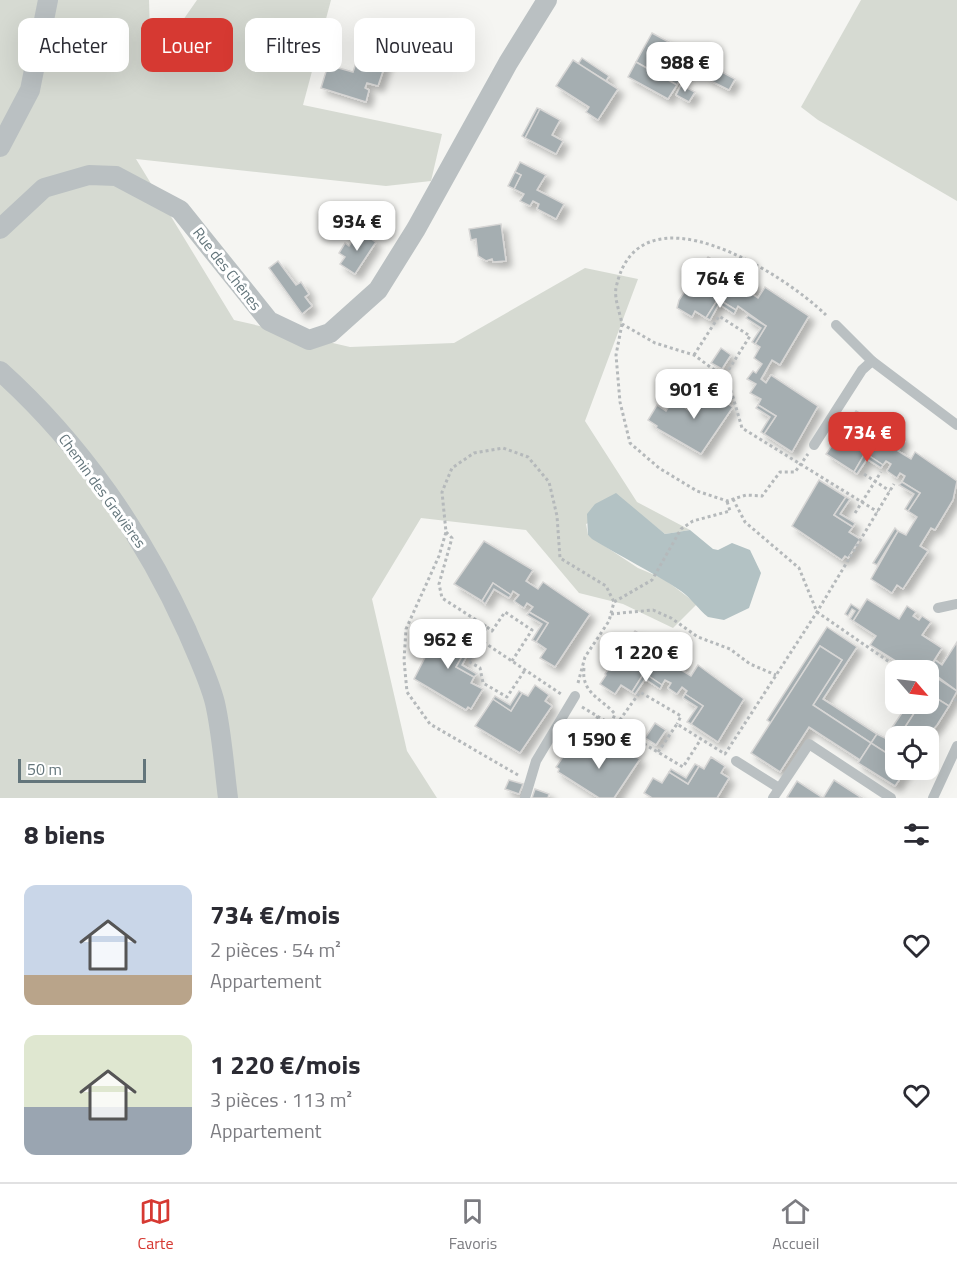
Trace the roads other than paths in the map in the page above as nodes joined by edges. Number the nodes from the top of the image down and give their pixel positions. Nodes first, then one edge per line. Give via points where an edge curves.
1 (48, 0) edge
2 (547, 0) edge
3 (0, 147) edge
4 (0, 229) edge
5 (836, 325) road end
6 (872, 361) junction
7 (0, 371) edge
8 (957, 425) edge
9 (814, 445) road end
10 (957, 604) edge
11 (938, 608) dead end
12 (573, 698) road end
13 (957, 746) edge
14 (736, 761) dead end
15 (779, 788) junction
16 (228, 798) edge
17 (525, 798) edge
18 (773, 798) edge
19 (891, 798) edge
20 (933, 798) edge

1 - 3 street via 30,90
2 - 4 street, Rue des Chênes via 378,290 330,333 309,340 269,321 180,210 116,176 89,175 44,188
5 - 6 lane
6 - 8 lane
6 - 9 lane via 862,370
7 - 16 street, Chemin des Gravières via 35,402 86,464 135,532 168,590 201,662 215,704
10 - 11 lane
12 - 17 lane via 536,761
13 - 20 lane
14 - 15 lane
15 - 18 lane
15 - 19 lane via 809,744

